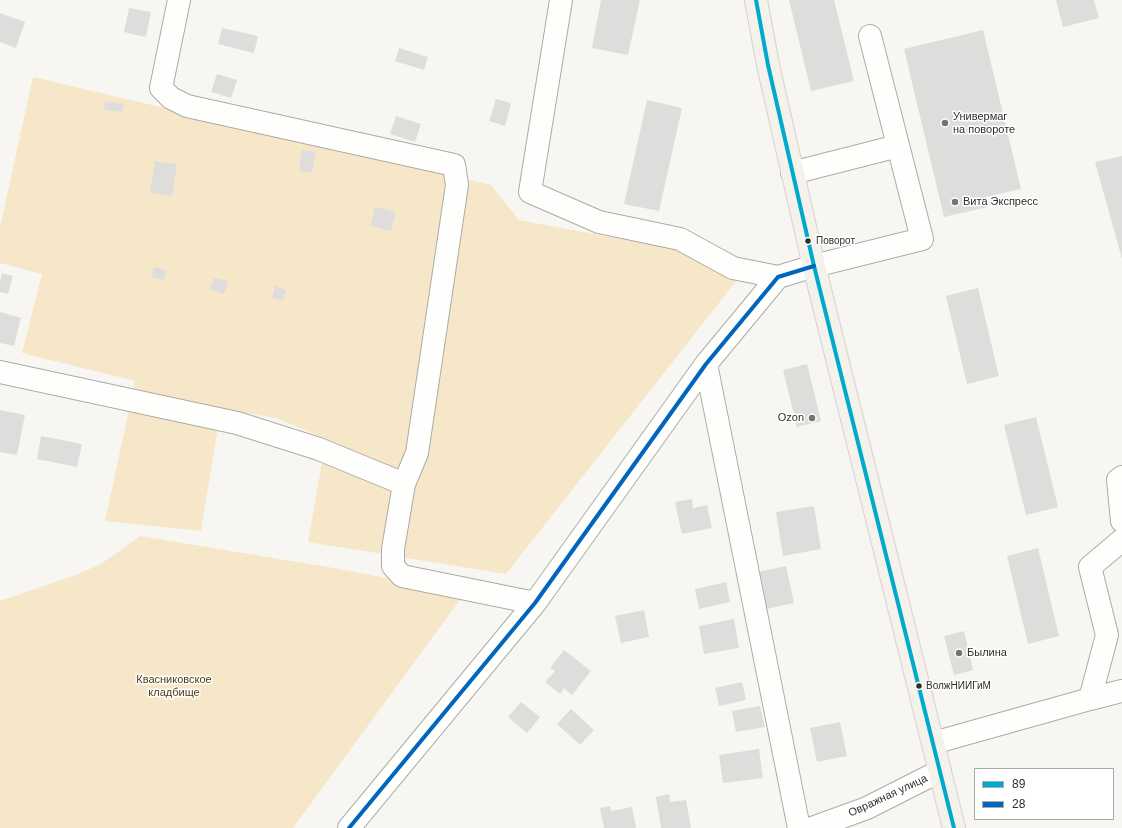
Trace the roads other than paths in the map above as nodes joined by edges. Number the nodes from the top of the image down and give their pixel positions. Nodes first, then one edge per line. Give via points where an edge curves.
1 (179, 0) edge
2 (561, 0) edge
3 (756, 0) edge
4 (870, 36) dead end
5 (898, 146) junction
6 (792, 173) junction
7 (814, 266) junction
8 (778, 277) junction
9 (706, 364) junction
10 (0, 372) edge
11 (1122, 477) edge
12 (404, 484) junction
13 (1122, 521) edge
14 (1122, 540) edge
15 (536, 603) junction
16 (1122, 692) edge
17 (1090, 698) junction
18 (933, 743) junction
19 (940, 771) junction
20 (349, 828) edge
21 (799, 828) edge
22 (812, 828) edge
23 (954, 828) edge

1 - 12 street via 161,88 171,98 187,106 454,165 457,186 417,452
2 - 8 street via 530,192 599,222 680,239 733,268
3 - 6 main road
4 - 5 street
5 - 6 street
5 - 7 street via 922,239
6 - 7 main road
7 - 8 street
7 - 18 main road
8 - 9 street
9 - 15 street
9 - 21 street
10 - 12 street via 237,423 319,449
11 - 13 street via 1118,480
12 - 15 street via 393,549 393,566 402,576
14 - 17 street via 1090,566 1107,635
15 - 20 street
16 - 17 street
17 - 18 street
18 - 19 main road
19 - 22 street, Овражная улица via 867,808
19 - 23 main road

